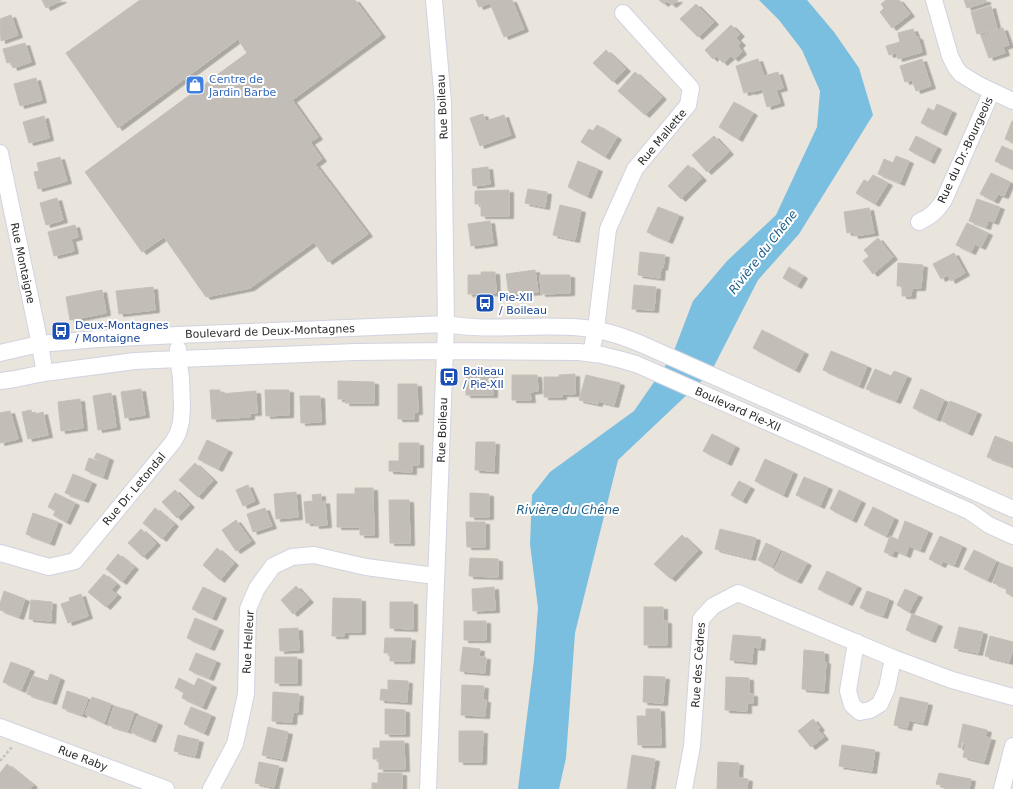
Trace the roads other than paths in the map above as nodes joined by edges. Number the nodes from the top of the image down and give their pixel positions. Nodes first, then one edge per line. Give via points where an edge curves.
1 (434, 0) edge
2 (934, 0) edge
3 (623, 13) dead end
4 (992, 91) junction
5 (1013, 100) edge
6 (0, 153) edge
7 (3, 185) edge
8 (918, 222) dead end
9 (446, 324) junction
10 (596, 329) junction
11 (178, 335) junction
12 (40, 344) junction
13 (445, 351) junction
14 (0, 353) edge
15 (591, 353) junction
16 (178, 359) junction
17 (44, 373) junction
18 (0, 381) edge
19 (1013, 509) edge
20 (1013, 536) edge
21 (0, 553) edge
22 (436, 576) junction
23 (856, 642) junction
24 (893, 658) junction
25 (1013, 697) edge
26 (0, 727) edge
27 (1013, 746) edge
28 (1011, 762) edge
29 (166, 789) edge
30 (211, 789) edge
31 (428, 789) edge
32 (684, 789) edge
33 (1002, 789) edge

1 - 9 street, Rue Boileau via 443,102
2 - 4 street via 950,56 956,68 968,79
3 - 10 street, Rue Mallette via 691,88 688,105 635,169 608,229
4 - 5 street
4 - 8 street, Rue du Dr.-Bourgeois via 944,200 934,213
6 - 7 street, Rue Montaigne
7 - 12 street, Rue Montaigne
9 - 10 street, Boulevard Pie-XII via 462,327 562,326
9 - 11 street, Boulevard de Deux-Montagnes
9 - 13 street, Rue Boileau
10 - 15 street, Rue Mallette
10 - 19 street, Boulevard Pie-XII via 628,339 712,375
11 - 12 street, Boulevard de Deux-Montagnes
11 - 16 street, Rue Dr. Letondal
12 - 14 street, Boulevard de Deux-Montagnes
12 - 17 street, Rue Montaigne
13 - 15 street, Boulevard Pie-XII
13 - 16 street
13 - 22 street, Rue Boileau
15 - 20 street, Boulevard Pie-XII via 622,360 654,372 969,511 989,525
16 - 17 street via 135,361
16 - 21 street, Rue Dr. Letondal via 182,408 178,433 74,561 49,567
17 - 18 street
22 - 30 street, Rue Helleur via 366,567 314,555 292,557 274,566 257,588 248,610 246,694 235,744
22 - 31 street, Rue Boileau
23 - 24 street, Rue des Cèdres
23 - 24 street via 848,691 852,705 860,712 880,704 887,688
23 - 32 street, Rue des Cèdres via 738,593 713,606 701,619 692,746
24 - 25 street, Rue des Cèdres via 952,680
26 - 29 street, Rue Raby
27 - 28 street
28 - 33 street

